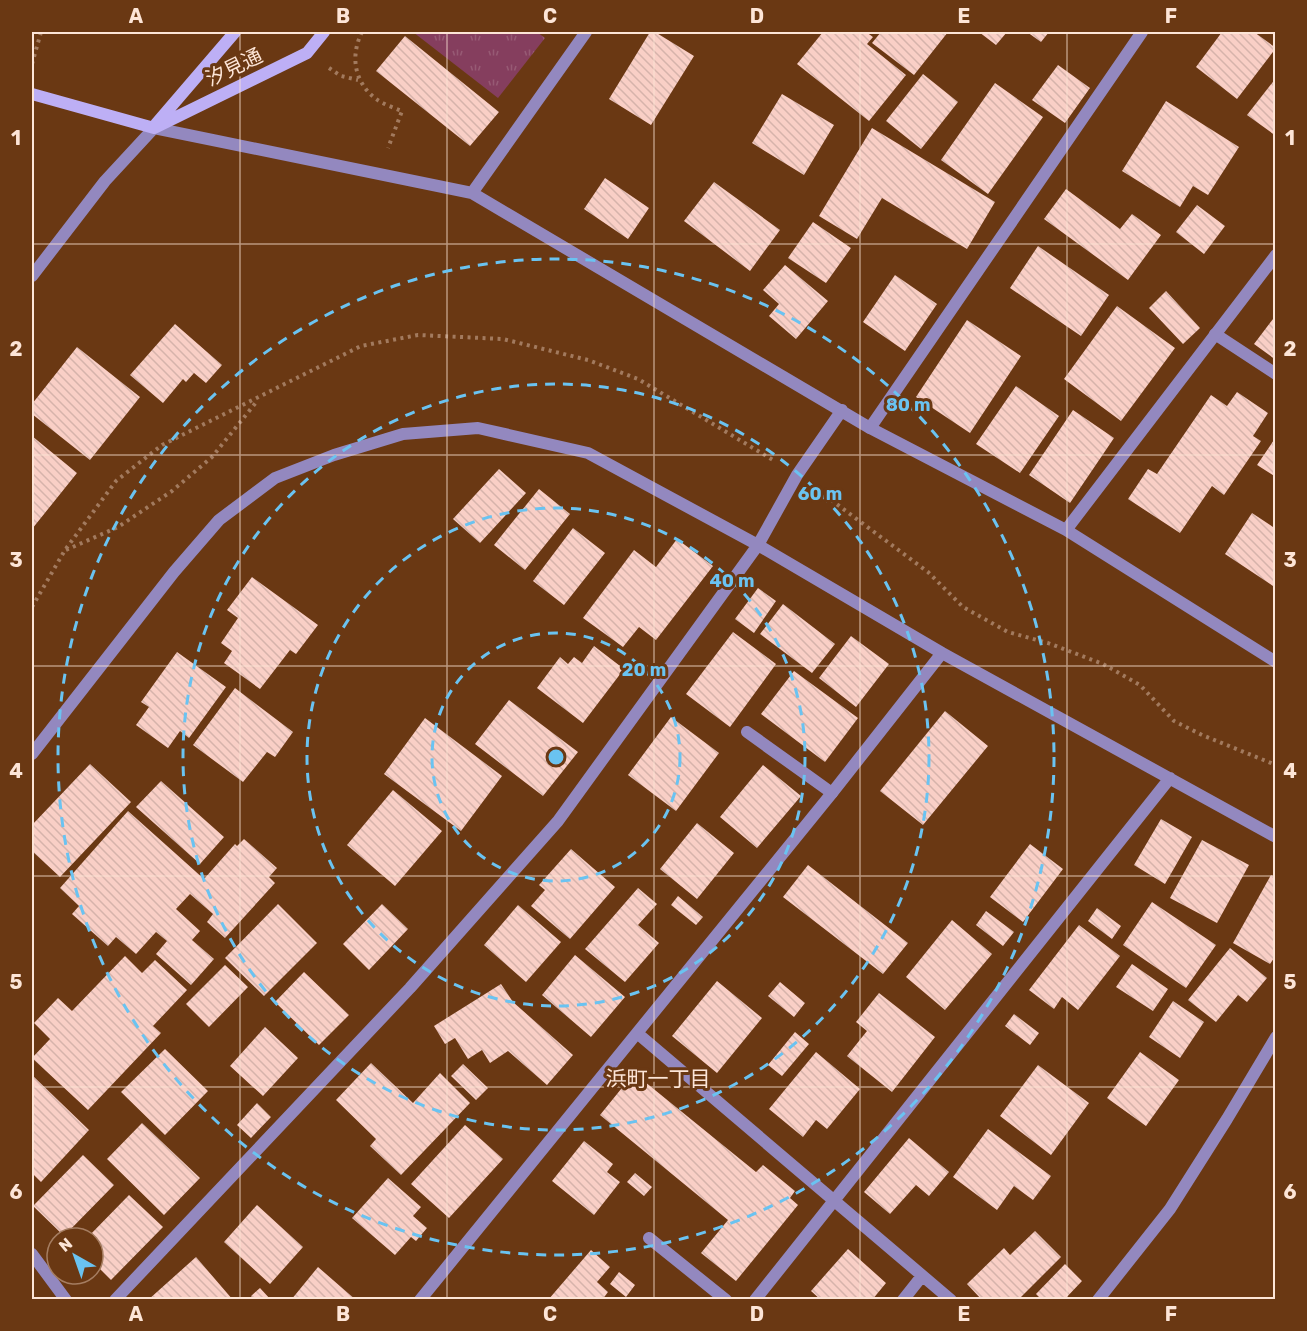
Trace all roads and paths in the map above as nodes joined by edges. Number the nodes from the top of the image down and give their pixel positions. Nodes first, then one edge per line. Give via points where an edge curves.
1 (41, 32) edge
2 (235, 32) edge
3 (324, 32) edge
4 (362, 32) edge
5 (586, 32) edge
6 (1142, 32) edge
7 (32, 64) edge
8 (32, 94) edge
9 (154, 128) junction
10 (378, 174) junction
11 (472, 193) junction
12 (1275, 255) edge
13 (32, 276) edge
14 (1215, 334) junction
15 (1275, 374) edge
16 (260, 397) dead end
17 (842, 410) junction
18 (870, 428) junction
19 (1066, 530) junction
20 (758, 545) junction
21 (65, 550) dead end
22 (942, 653) junction
23 (1275, 662) edge
24 (747, 732) dead end
25 (32, 754) edge
26 (1170, 778) junction
27 (832, 793) junction
28 (1275, 837) edge
29 (638, 1033) junction
30 (1275, 1037) edge
31 (834, 1202) junction
32 (649, 1238) dead end
33 (32, 1254) edge
34 (922, 1276) junction
35 (66, 1299) edge
36 (115, 1299) edge
37 (420, 1299) edge
38 (726, 1299) edge
39 (755, 1299) edge
40 (903, 1299) edge
41 (951, 1299) edge
42 (1098, 1299) edge

1 - 7 path
2 - 9 street, 汐見通
3 - 9 street, 汐見通 via 307,53
4 - 10 path via 354,47 358,80 377,99 402,111
5 - 11 street
6 - 18 street
8 - 9 street
9 - 10 street
9 - 13 street via 105,181
10 - 11 street
11 - 17 street
12 - 14 street
14 - 15 street
14 - 19 street
16 - 21 path via 212,457 172,491 118,527
17 - 18 street
17 - 20 street via 797,475
18 - 19 street
19 - 23 street
20 - 22 street
20 - 25 street via 588,453 478,428 403,435 334,454 275,478 219,520
20 - 36 street via 558,821 410,988
22 - 26 street
22 - 27 street
24 - 27 street
26 - 28 street
26 - 31 street
27 - 29 street
29 - 31 street
29 - 37 street
30 - 42 street via 1170,1209
31 - 34 street
31 - 39 street
32 - 38 street
33 - 35 street
34 - 40 street
34 - 41 street

